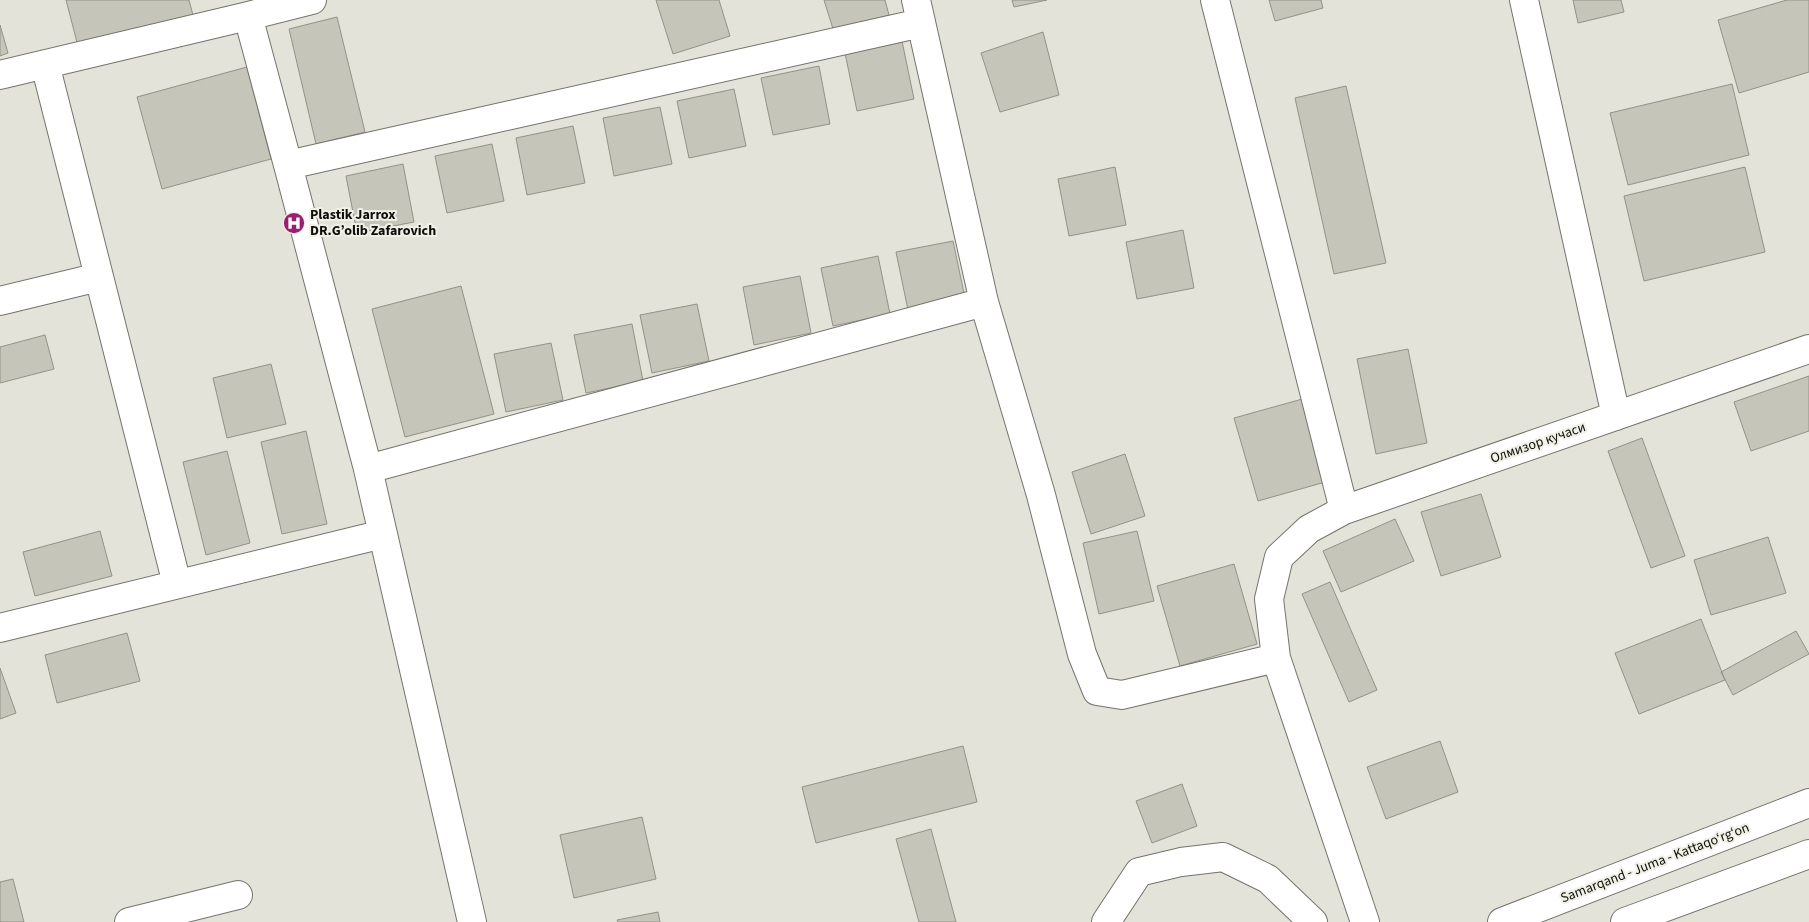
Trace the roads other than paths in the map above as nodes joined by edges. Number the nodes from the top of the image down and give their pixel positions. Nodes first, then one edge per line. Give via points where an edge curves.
1 (1215, 0) edge
2 (1524, 0) edge
3 (303, 1) edge
4 (918, 11) edge
5 (248, 16) junction
6 (45, 64) junction
7 (0, 75) edge
8 (288, 165) junction
9 (99, 278) junction
10 (0, 301) edge
11 (984, 302) junction
12 (1809, 349) edge
13 (1616, 416) junction
14 (368, 469) junction
15 (1344, 510) junction
16 (383, 534) junction
17 (176, 584) junction
18 (0, 628) edge
19 (1276, 658) junction
20 (1809, 803) edge
21 (1809, 854) edge
22 (238, 895) dead end
23 (129, 922) edge
24 (472, 922) edge
25 (1106, 922) edge
26 (1313, 922) edge
27 (1365, 922) edge
28 (1502, 922) edge
29 (1625, 922) edge

1 - 15 street
2 - 13 street
3 - 5 street
4 - 8 street
4 - 11 street
5 - 6 street
5 - 8 street
6 - 7 street
6 - 9 street
8 - 14 street
9 - 10 street
9 - 17 street
11 - 14 street
11 - 19 street via 1041,495 1082,654 1097,691 1122,695
12 - 13 street, Олмизор кучаси
13 - 15 street, Олмизор кучаси
14 - 16 street
15 - 19 street, Олмизор кучаси via 1310,529 1279,557 1269,599
16 - 17 street
16 - 24 street
17 - 18 street
19 - 27 street
20 - 28 street, Samarqand - Juma - Kattaqo‘rg‘on
21 - 29 street
22 - 23 street
25 - 26 street via 1139,872 1223,857 1268,879

